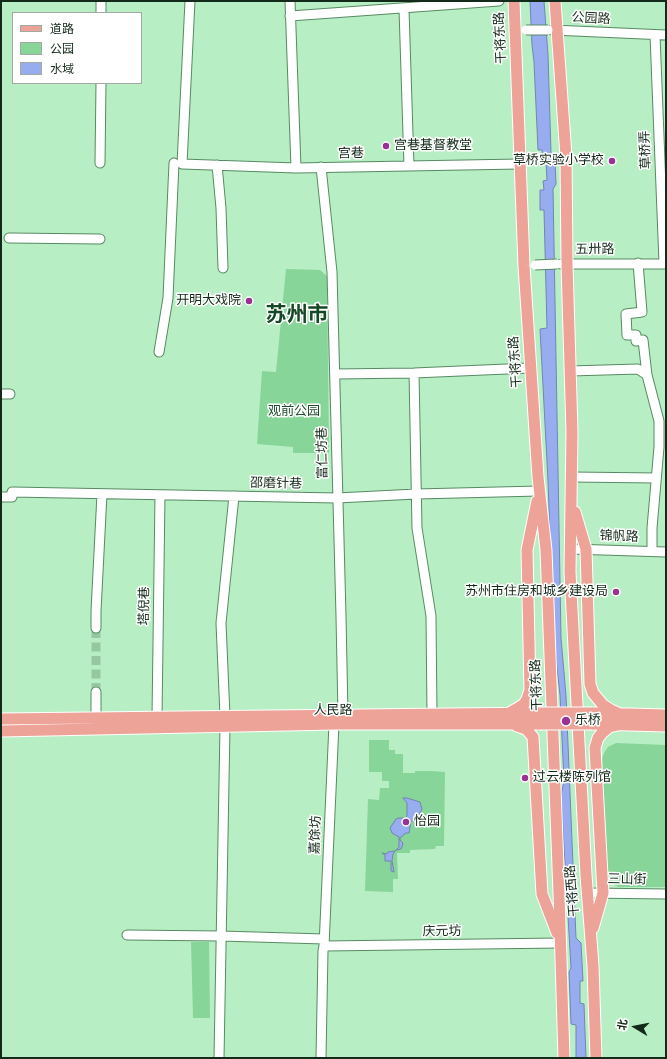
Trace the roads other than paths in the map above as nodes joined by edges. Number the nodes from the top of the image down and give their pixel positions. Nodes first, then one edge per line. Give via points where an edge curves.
1 (101, 1) edge
2 (190, 1) edge
3 (290, 1) edge
4 (499, 1) edge
5 (514, 1) edge
6 (555, 1) edge
7 (404, 8) junction
8 (101, 12) edge
9 (290, 16) junction
10 (552, 30) junction
11 (521, 31) junction
12 (655, 35) junction
13 (666, 35) edge
14 (101, 84) edge
15 (100, 163) dead end
16 (178, 163) junction
17 (520, 164) junction
18 (217, 165) junction
19 (409, 166) junction
20 (321, 167) junction
21 (296, 168) junction
22 (10, 238) dead end
23 (100, 239) dead end
24 (638, 263) junction
25 (562, 264) junction
26 (665, 264) edge
27 (530, 266) junction
28 (223, 268) dead end
29 (160, 352) dead end
30 (530, 368) junction
31 (570, 371) junction
32 (414, 373) junction
33 (334, 374) junction
34 (647, 375) junction
35 (572, 478) junction
36 (656, 478) junction
37 (539, 491) junction
38 (102, 494) junction
39 (416, 494) junction
40 (160, 495) junction
41 (234, 496) junction
42 (1, 497) edge
43 (337, 498) junction
44 (572, 501) junction
45 (570, 549) junction
46 (586, 549) junction
47 (652, 551) junction
48 (666, 552) edge
49 (96, 628) tunnel mouth
50 (96, 692) tunnel mouth
51 (507, 713) junction
52 (432, 714) junction
53 (343, 715) junction
54 (666, 715) edge
55 (157, 717) junction
56 (96, 718) junction
57 (1, 719) edge
58 (539, 719) junction
59 (619, 719) junction
60 (225, 721) junction
61 (552, 722) joint
62 (334, 724) junction
63 (511, 724) junction
64 (666, 726) edge
65 (1, 731) edge
66 (588, 893) junction
67 (602, 893) junction
68 (542, 894) junction
69 (559, 894) junction
70 (666, 894) edge
71 (127, 935) dead end
72 (221, 936) junction
73 (591, 936) junction
74 (324, 943) junction
75 (560, 943) junction
76 (219, 1058) edge
77 (321, 1058) edge
78 (564, 1058) edge
79 (596, 1058) edge

1 - 8 street
2 - 16 street
3 - 9 street
4 - 7 street
5 - 11 main road, 干将东路
6 - 10 main road
7 - 9 street
7 - 19 street
9 - 21 street
10 - 11 street, 公园路, bridge
10 - 12 street, 公园路
10 - 25 main road via 566,156
11 - 17 main road, 干将东路
12 - 13 street, 公园路
12 - 26 street, 草桥弄
14 - 15 street
16 - 18 street, 宫巷
16 - 29 street via 168,298
17 - 19 street, 宫巷
17 - 27 main road, 干将东路
18 - 21 street, 宫巷
18 - 28 street
19 - 20 street, 宫巷
20 - 21 street, 宫巷
20 - 33 street, 富仁坊巷 via 332,272
22 - 23 street
24 - 25 street, 五卅路
24 - 26 street, 五卅路
24 - 34 street via 642,312 626,314 627,335 636,335 636,340 642,340
25 - 27 street, 五卅路, bridge
25 - 31 main road
27 - 30 main road, 干将东路
30 - 32 street
30 - 37 main road, 干将东路
31 - 34 street via 638,368
31 - 35 main road
32 - 33 street
32 - 39 street
33 - 43 street, 富仁坊巷
34 - 36 street via 659,421
35 - 36 street
35 - 44 main road
36 - 47 street
37 - 39 street, 邵磨针巷
37 - 51 main road via 527,550 530,690 521,706
37 - 61 main road, 干将东路 via 546,550
38 - 40 street, 邵磨针巷
38 - 42 street, 邵磨针巷
38 - 49 street
39 - 43 street, 邵磨针巷
39 - 52 street via 417,528 431,616
40 - 41 street, 邵磨针巷
40 - 55 street, 塔倪巷
41 - 43 street, 邵磨针巷
41 - 60 street via 221,624
43 - 53 street, 富仁坊巷
44 - 45 main road
44 - 46 main road
45 - 46 street, 锦帆路
45 - 66 main road, 干将西路
46 - 47 street, 锦帆路
46 - 59 main road via 590,684 593,693
47 - 48 street, 锦帆路
50 - 56 street
51 - 52 main road, 人民路
51 - 58 main road, 人民路
52 - 53 main road, 人民路
53 - 60 main road, 人民路
54 - 59 main road, 人民路
55 - 56 main road, 人民路
55 - 60 main road, 人民路
56 - 57 main road, 人民路
58 - 59 main road, 人民路, bridge
58 - 63 main road, 人民路
59 - 64 main road, 人民路
59 - 67 main road via 602,733 594,748
60 - 62 main road, 人民路
60 - 65 main road, 人民路
60 - 72 street
61 - 69 main road, 干将西路
62 - 63 main road, 人民路
62 - 74 street, 嘉馀坊
63 - 68 main road via 526,730 533,737
66 - 67 street, 三山街
66 - 73 main road, 干将西路
67 - 70 street, 三山街
67 - 73 main road
68 - 69 main road
68 - 75 main road
69 - 75 main road, 干将西路
71 - 72 street, 庆元坊
72 - 74 street, 庆元坊
72 - 76 street
73 - 79 main road, 干将西路
74 - 75 street, 庆元坊
74 - 77 street, 嘉馀坊
75 - 78 main road, 干将西路

